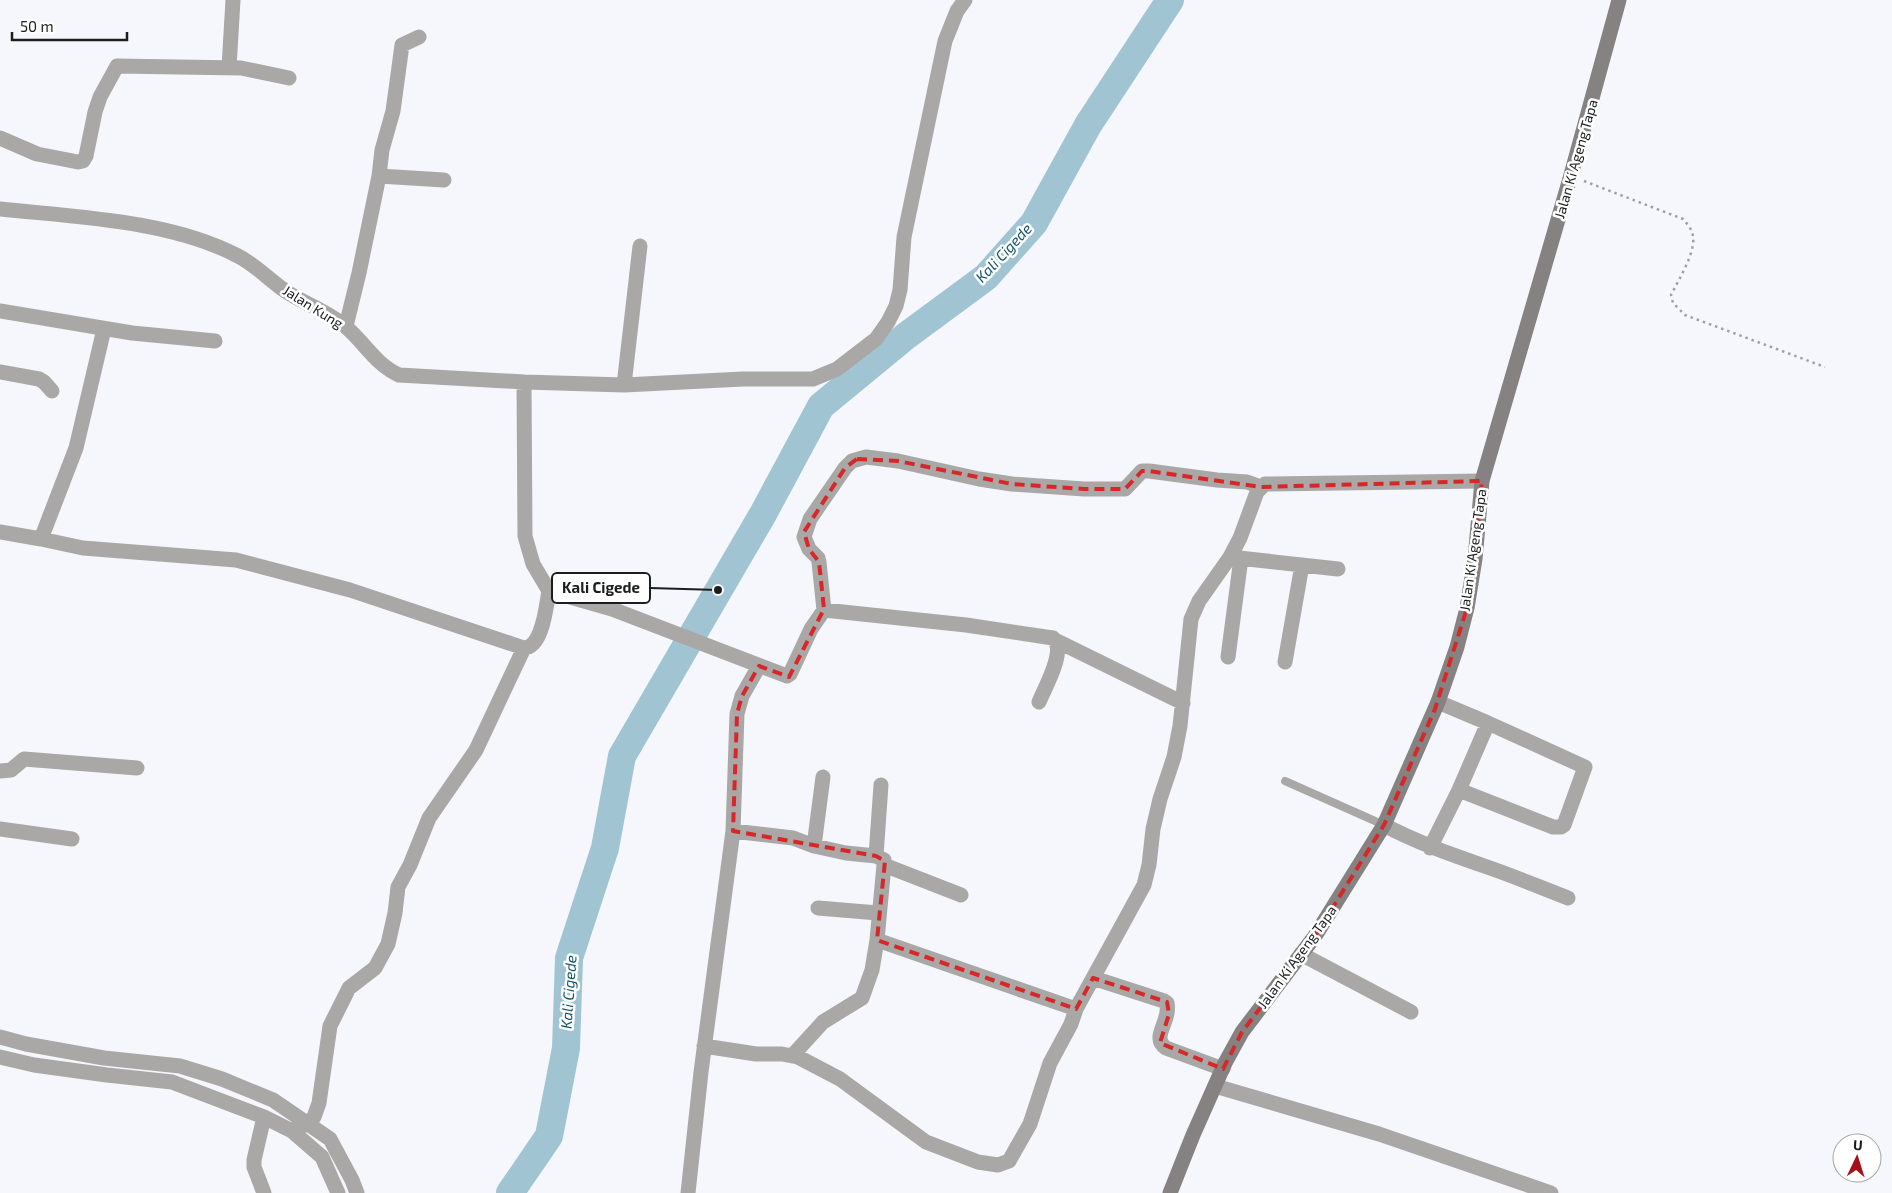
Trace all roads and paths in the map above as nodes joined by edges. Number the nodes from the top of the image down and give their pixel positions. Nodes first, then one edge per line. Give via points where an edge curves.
1 (233, 0) edge
2 (965, 0) edge
3 (1619, 0) edge
4 (419, 37) dead end
5 (229, 68) junction
6 (289, 78) dead end
7 (0, 138) edge
8 (1571, 175) junction
9 (379, 176) junction
10 (444, 180) dead end
11 (0, 209) edge
12 (640, 246) dead end
13 (0, 311) edge
14 (346, 326) junction
15 (104, 329) junction
16 (215, 342) dead end
17 (1824, 367) dead end
18 (0, 372) edge
19 (524, 382) junction
20 (624, 385) junction
21 (52, 391) dead end
22 (1482, 481) junction
23 (1261, 487) junction
24 (0, 532) edge
25 (41, 539) junction
26 (1235, 557) junction
27 (1302, 565) junction
28 (1338, 570) dead end
29 (549, 591) junction
30 (824, 610) junction
31 (1057, 641) junction
32 (524, 648) junction
33 (1228, 657) dead end
34 (1286, 662) dead end
35 (759, 666) junction
36 (1039, 702) dead end
37 (1438, 702) junction
38 (1183, 703) junction
39 (1488, 723) junction
40 (137, 768) dead end
41 (0, 771) edge
42 (823, 777) dead end
43 (1285, 781) dead end
44 (881, 785) dead end
45 (1458, 790) junction
46 (1384, 825) junction
47 (0, 829) edge
48 (733, 831) junction
49 (72, 839) dead end
50 (814, 846) junction
51 (1430, 848) junction
52 (880, 860) junction
53 (962, 895) dead end
54 (1568, 898) dead end
55 (818, 908) dead end
56 (878, 913) junction
57 (877, 940) junction
58 (1301, 954) junction
59 (1093, 978) junction
60 (1076, 1009) junction
61 (1411, 1012) dead end
62 (0, 1037) edge
63 (704, 1046) junction
64 (792, 1056) junction
65 (0, 1057) edge
66 (1223, 1069) junction
67 (1215, 1086) junction
68 (264, 1117) junction
69 (308, 1122) junction
70 (292, 1131) junction
71 (264, 1193) edge
72 (338, 1193) edge
73 (357, 1193) edge
74 (688, 1193) edge
75 (1170, 1193) edge
76 (1551, 1193) edge

1 - 5 street
2 - 20 street, Jalan Kung via 945,41 904,237 896,306 876,339 837,369 813,379
3 - 8 street, Jalan Ki Ageng Tapa
4 - 9 street via 402,45 392,117 382,150
5 - 6 street
5 - 7 street via 117,66 94,112 83,161 36,154
8 - 17 path via 1683,219 1690,226 1694,236 1692,250 1671,295 1673,303 1685,315
8 - 22 street, Jalan Ki Ageng Tapa
9 - 10 street
9 - 14 street
11 - 14 street, Jalan Kung via 141,225 182,234 238,256 287,292
12 - 20 street
13 - 15 street
14 - 19 street, Jalan Kung via 375,358 399,375
15 - 16 street
15 - 25 street via 76,448
18 - 21 street via 39,379
19 - 20 street, Jalan Kung
19 - 29 street via 525,536 533,564
22 - 23 street via 1265,484
22 - 37 street, Jalan Ki Ageng Tapa via 1467,608
23 - 26 street
23 - 30 street via 1247,482 1142,471 1125,489 1084,489 1012,484 898,461 857,459 845,468 804,532 809,549 818,558
24 - 25 street
25 - 32 street via 82,548 236,560 350,590
26 - 27 street
26 - 33 street
26 - 38 street via 1199,601 1191,619
27 - 28 street
27 - 34 street
29 - 32 street via 539,636 535,643
29 - 35 street via 612,609
30 - 31 street via 966,625
30 - 35 street via 788,675
31 - 36 street via 1058,656
31 - 38 street
32 - 69 street via 476,750 429,818 398,887 396,913 388,944 375,968 350,988 330,1026 319,1103 314,1117
35 - 48 street via 742,696 737,714
37 - 39 street
37 - 46 street, Jalan Ki Ageng Tapa
38 - 59 street via 1174,757 1153,829 1144,885
39 - 45 street
39 - 45 street via 1585,766 1564,825 1553,827
40 - 41 street via 24,759 11,770
42 - 50 street
43 - 46 lane
44 - 52 street
45 - 51 street
46 - 51 street
46 - 58 street, Jalan Ki Ageng Tapa
47 - 49 street
48 - 50 street via 793,838
48 - 63 street
50 - 52 street
51 - 54 street
52 - 53 street
52 - 56 street
55 - 56 street
56 - 57 street
57 - 60 street
57 - 64 street via 872,970 862,998 823,1022
58 - 61 street
58 - 66 street, Jalan Ki Ageng Tapa via 1242,1032
59 - 60 street
59 - 66 street via 1164,1001 1169,1014 1159,1037 1160,1043
60 - 64 street via 1050,1064 1030,1124 1009,1161 1002,1165 978,1162 926,1142 840,1079
62 - 69 street via 104,1058 180,1066 273,1100
63 - 64 street
63 - 74 street
65 - 68 street via 34,1065 172,1082
66 - 67 street, Jalan Ki Ageng Tapa
67 - 75 street, Jalan Ki Ageng Tapa
67 - 76 street via 1379,1134
68 - 70 street
68 - 71 street via 254,1167
69 - 70 street
69 - 73 street via 330,1139
70 - 72 street via 322,1157

